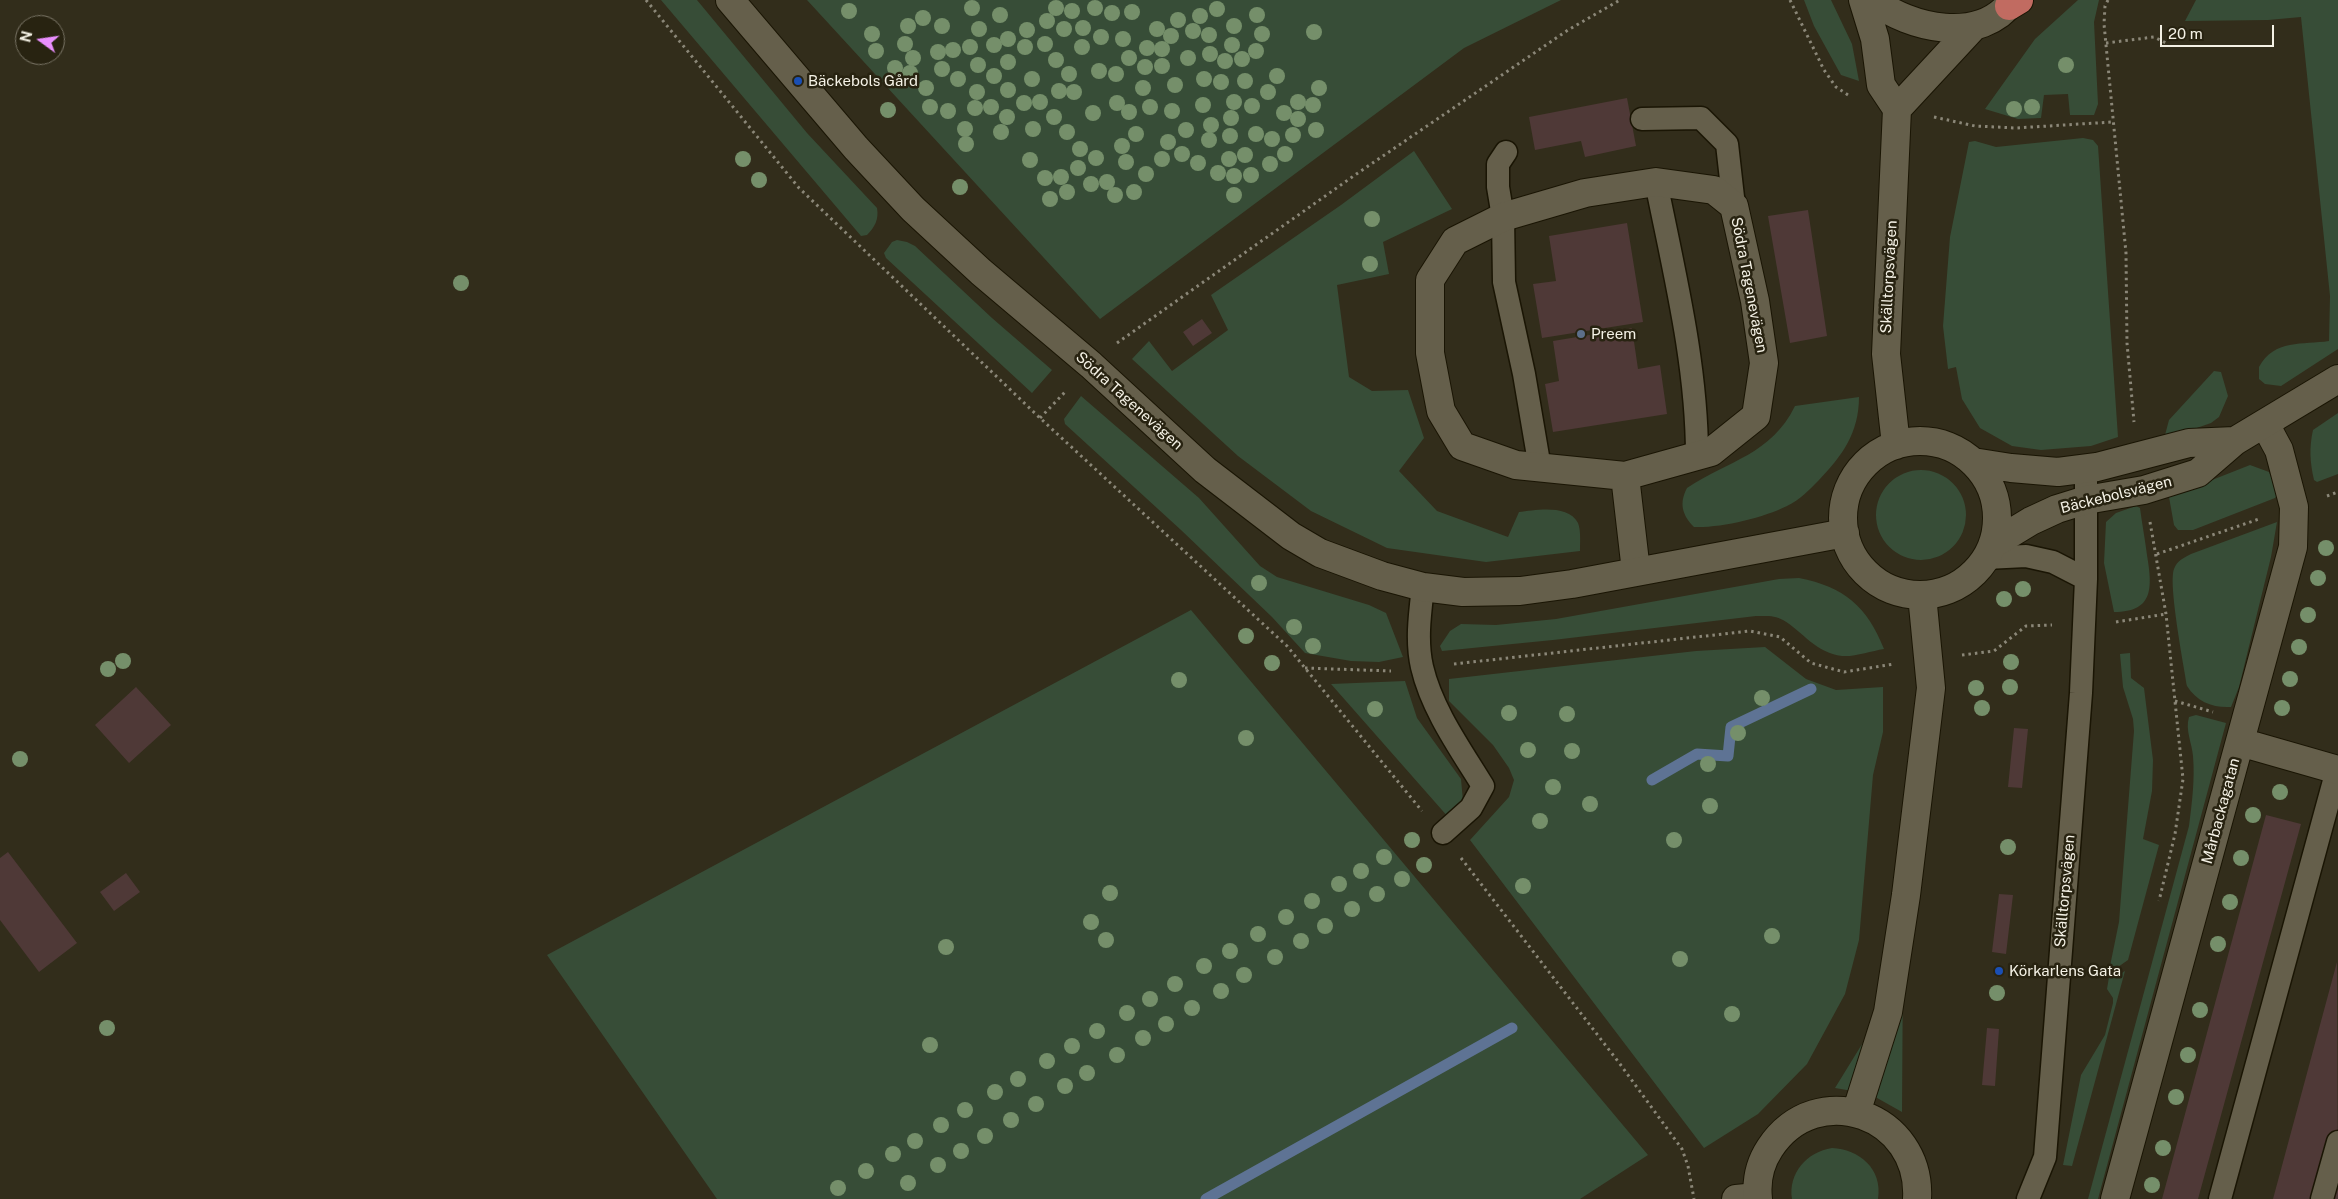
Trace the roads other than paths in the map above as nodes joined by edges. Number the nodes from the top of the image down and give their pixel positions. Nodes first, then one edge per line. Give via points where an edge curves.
1 (730, 0) edge
2 (1863, 0) edge
3 (1873, 0) edge
4 (2014, 2) edge
5 (1974, 26) junction
6 (1897, 109) junction
7 (1642, 119) dead end
8 (1506, 152) dead end
9 (1656, 182) junction
10 (1734, 206) junction
11 (1503, 217) junction
12 (2338, 379) edge
13 (2265, 424) junction
14 (2235, 441) junction
15 (1896, 445) junction
16 (1697, 456) junction
17 (1973, 462) junction
18 (1540, 468) junction
19 (2086, 469) junction
20 (1625, 476) junction
21 (2086, 500) junction
22 (1845, 533) junction
23 (1989, 551) junction
24 (1636, 571) junction
25 (2086, 579) junction
26 (1423, 587) junction
27 (1922, 595) junction
28 (2240, 742) junction
29 (2338, 770) edge
30 (1443, 833) road end
31 (1856, 1113) junction
32 (2338, 1142) edge
33 (1750, 1198) edge
34 (1917, 1199) edge
35 (2028, 1199) edge
36 (2115, 1199) edge
37 (2220, 1199) edge
38 (2322, 1199) edge

1 - 26 street, Södra Tagenevägen via 856,148 913,209 1205,470 1291,536 1320,553
2 - 6 street via 1875,39 1881,85
3 - 5 street via 1889,12 1916,23 1945,28
4 - 5 street via 1989,21
5 - 6 street
6 - 15 street, Skälltorpsvägen via 1886,354
7 - 10 lane via 1701,118 1727,144
8 - 11 lane via 1498,164
9 - 10 street, Södra Tagenevägen via 1714,190
9 - 11 street, Södra Tagenevägen via 1585,193
9 - 16 lane via 1687,342
10 - 16 street, Södra Tagenevägen via 1755,301 1764,363 1756,416 1711,452
11 - 18 lane via 1504,282
11 - 18 street, Södra Tagenevägen via 1455,241 1430,280 1430,353 1441,411 1462,446 1516,465
12 - 13 street, Bäckebolsvägen
13 - 14 street, Bäckebolsvägen
13 - 28 street, Mårbackagatan via 2279,450 2294,507 2293,547
14 - 19 street, Bäckebolsvägen via 2189,443
14 - 21 street, Bäckebolsvägen via 2198,473 2144,490
15 - 17 street via 1936,443 1962,453
15 - 22 street via 1872,458 1854,479 1844,505
16 - 20 street, Södra Tagenevägen
17 - 19 street, Bäckebolsvägen via 2058,472
17 - 23 street via 1990,486 1994,500 1996,529
18 - 20 street, Södra Tagenevägen
19 - 21 lane, Skälltorpsvägen
20 - 24 street
21 - 23 street, Bäckebolsvägen via 2031,521
21 - 25 lane, Skälltorpsvägen
22 - 24 street, Södra Tagenevägen
22 - 27 street via 1854,558 1872,578 1896,591
23 - 25 lane via 2053,562
23 - 27 street via 1977,570 1952,588
24 - 26 street, Södra Tagenevägen via 1520,591 1463,592
25 - 35 lane, Skälltorpsvägen via 2081,693 2045,1156
26 - 30 lane via 1418,624 1422,666 1433,698 1483,786 1471,808
27 - 31 street via 1931,688 1906,895 1888,1012
28 - 29 street
28 - 36 street, Mårbackagatan
29 - 37 lane
31 - 33 street via 1826,1111 1804,1118 1784,1130 1766,1154
31 - 34 street via 1884,1126 1905,1148 1914,1167
32 - 38 lane

